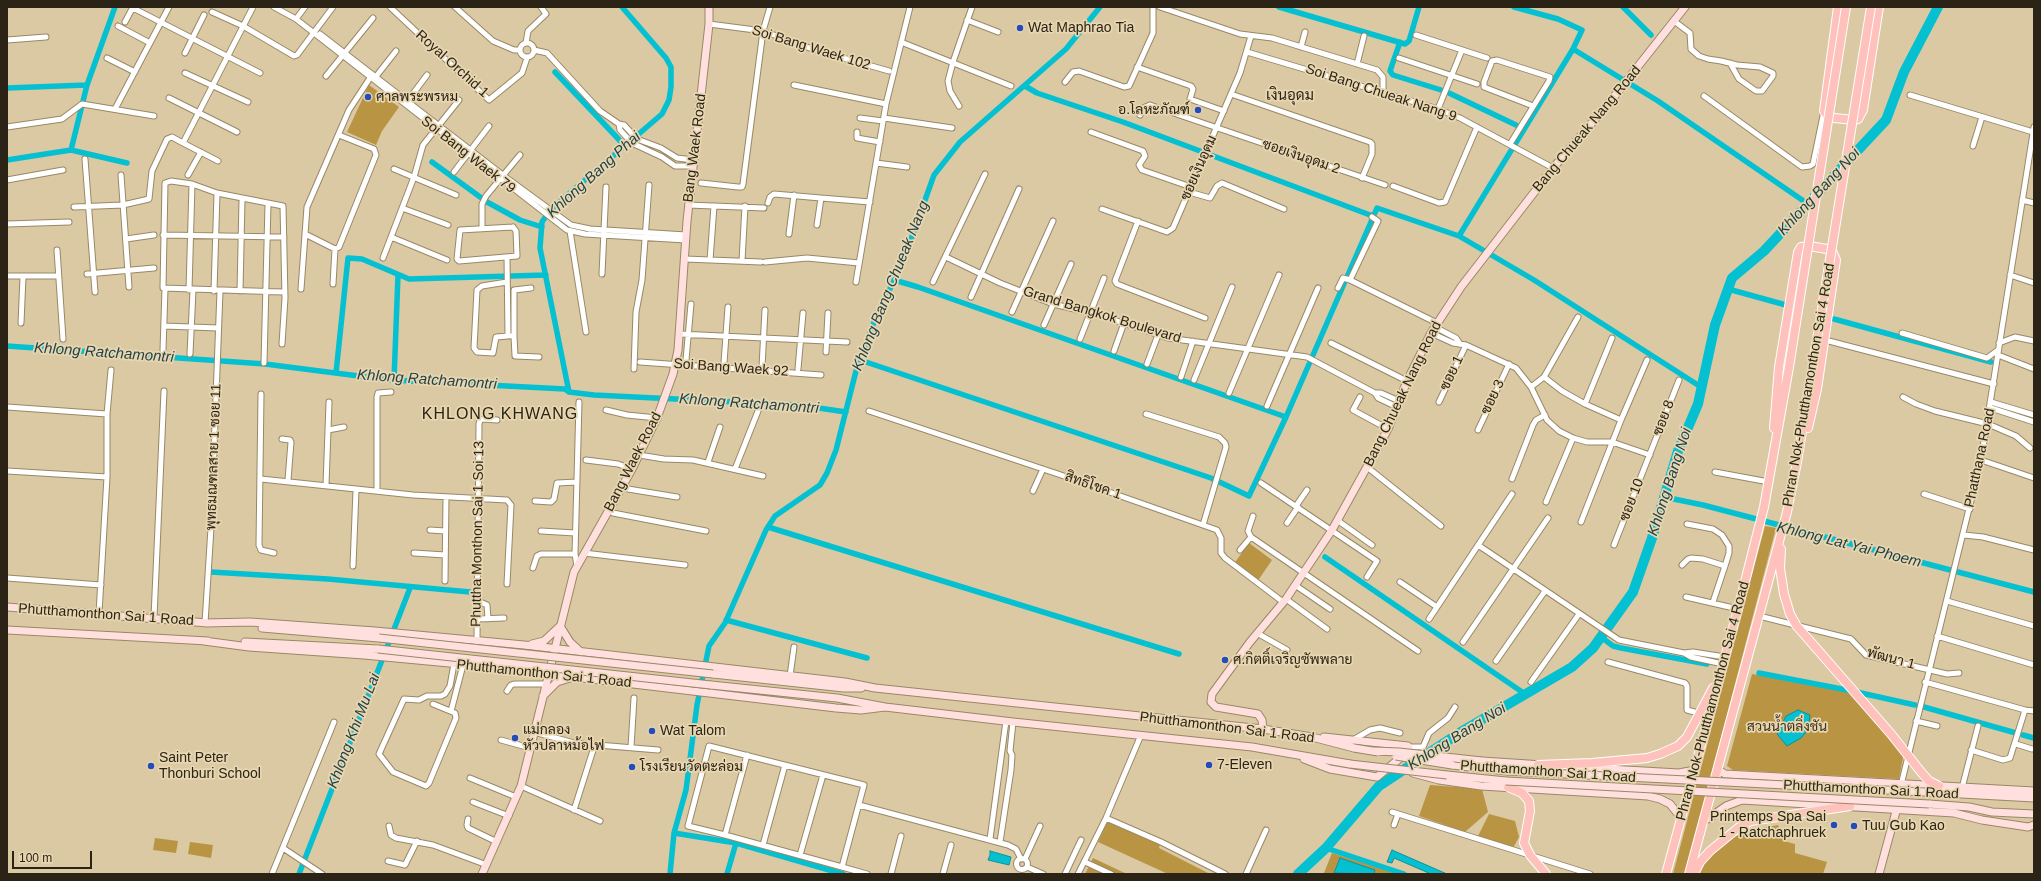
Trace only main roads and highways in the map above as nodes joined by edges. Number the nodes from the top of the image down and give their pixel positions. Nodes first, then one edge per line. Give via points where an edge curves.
1 (708, 7) edge
2 (1685, 7) edge
3 (1838, 7) edge
4 (1846, 7) edge
5 (1871, 7) edge
6 (1879, 7) edge
7 (1772, 462) junction
8 (1798, 462) junction
9 (1781, 536) junction
10 (7, 607) edge
11 (205, 622) junction
12 (560, 626) junction
13 (7, 630) edge
14 (204, 641) junction
15 (506, 643) junction
16 (524, 645) junction
17 (555, 649) junction
18 (581, 652) junction
19 (610, 656) junction
20 (500, 669) junction
21 (548, 674) junction
22 (1721, 674) junction
23 (573, 677) junction
24 (617, 682) junction
25 (875, 688) junction
26 (542, 698) junction
27 (885, 707) junction
28 (1263, 729) junction
29 (1312, 737) junction
30 (1374, 751) junction
31 (1293, 754) junction
32 (1538, 765) junction
33 (1718, 767) junction
34 (1630, 770) junction
35 (1695, 770) junction
36 (1409, 771) junction
37 (1783, 778) junction
38 (1507, 784) junction
39 (1939, 786) junction
40 (1953, 787) junction
41 (2034, 791) edge
42 (1624, 794) junction
43 (1977, 795) junction
44 (2034, 798) edge
45 (1777, 803) junction
46 (1850, 806) junction
47 (1897, 808) junction
48 (1992, 812) junction
49 (1954, 813) junction
50 (2034, 814) edge
51 (1682, 819) junction
52 (1703, 822) junction
53 (2034, 825) edge
54 (482, 874) edge
55 (1546, 874) edge
56 (1666, 874) edge
57 (1689, 874) edge
58 (1694, 874) edge
59 (1879, 874) edge

1 - 12 main road, Bang Waek Road via 710,24 692,163 676,364 658,414 639,455 577,566
2 - 28 main road, Bang Chueak Nang Road via 1495,242 1435,328 1408,381 1388,429 1332,530 1296,585 1212,694 1210,699 1216,707 1258,714
3 - 6 main road via 1824,111 1834,118 1843,120 1856,120 1861,115
4 - 7 main road, Phran Nok-Phutthamonthon Sai 4 Road, bridge
5 - 8 main road, Phran Nok-Phutthamonthon Sai 4 Road, bridge
7 - 8 main road via 1779,367 1798,252 1801,247 1809,246 1827,249 1833,253 1836,260 1814,403
7 - 22 main road, Phran Nok-Phutthamonthon Sai 4 Road via 1764,507
8 - 9 main road, Phran Nok-Phutthamonthon Sai 4 Road
9 - 33 main road, Phran Nok-Phutthamonthon Sai 4 Road
9 - 39 main road via 1780,568 1784,594 1796,625 1929,782
10 - 11 main road, Phutthamonthon Sai 1 Road
11 - 15 main road, Phutthamonthon Sai 1 Road via 250,622
11 - 25 main road, Phutthamonthon Sai 1 Road, bridge via 844,688
12 - 16 main road via 544,641
12 - 17 main road, Bang Waek Road
12 - 18 main road via 570,642
13 - 14 main road, Phutthamonthon Sai 1 Road
14 - 20 main road, Phutthamonthon Sai 1 Road
14 - 27 main road, Phutthamonthon Sai 1 Road, bridge via 378,649 838,698
15 - 16 main road, Phutthamonthon Sai 1 Road
15 - 20 main road via 531,652 531,659 525,667
16 - 17 main road, Phutthamonthon Sai 1 Road
17 - 18 main road, Phutthamonthon Sai 1 Road
17 - 21 main road, Bang Waek Road
18 - 19 main road, Phutthamonthon Sai 1 Road
19 - 24 main road via 583,657 575,667 583,675
19 - 25 main road, Phutthamonthon Sai 1 Road via 845,682
20 - 21 main road, Phutthamonthon Sai 1 Road
21 - 23 main road, Phutthamonthon Sai 1 Road
21 - 26 main road, Bang Waek Road
22 - 32 main road via 1687,737 1678,746 1647,758
22 - 35 main road, Phran Nok-Phutthamonthon Sai 4 Road
23 - 24 main road, Phutthamonthon Sai 1 Road
23 - 26 main road via 557,682
24 - 27 main road, Phutthamonthon Sai 1 Road via 836,708 861,710
25 - 28 main road, Phutthamonthon Sai 1 Road
26 - 54 main road, Bang Waek Road via 521,786
27 - 31 main road, Phutthamonthon Sai 1 Road via 1252,747
28 - 29 main road, Phutthamonthon Sai 1 Road
29 - 30 main road, Phutthamonthon Sai 1 Road, bridge
29 - 31 main road via 1409,747 1409,752 1377,777 1330,769
30 - 32 main road, bridge
30 - 43 main road, Phutthamonthon Sai 1 Road, bridge via 1452,765 1507,771
31 - 36 main road, Phutthamonthon Sai 1 Road, bridge
32 - 34 main road
33 - 37 main road via 1725,774
33 - 52 main road, Phran Nok-Phutthamonthon Sai 4 Road
34 - 35 main road via 1679,773
34 - 42 main road via 1635,778 1634,787
35 - 51 main road, Phran Nok-Phutthamonthon Sai 4 Road
36 - 38 main road, Phutthamonthon Sai 1 Road, bridge
36 - 38 main road, bridge via 1439,780
37 - 39 main road
37 - 45 main road via 1771,785 1769,792 1772,800
38 - 42 main road
38 - 48 main road, Phutthamonthon Sai 1 Road, bridge via 1929,804 1969,807
38 - 55 main road via 1522,793 1529,801 1530,810 1524,842 1530,855
39 - 40 main road
40 - 41 main road
40 - 43 main road
42 - 51 main road via 1660,798 1670,804
43 - 44 main road, Phutthamonthon Sai 1 Road
45 - 46 main road
45 - 52 main road via 1742,800 1726,806
46 - 47 main road
46 - 58 main road via 1751,821 1738,828 1710,851
47 - 49 main road
47 - 59 main road
48 - 49 main road
48 - 50 main road, Phutthamonthon Sai 1 Road
49 - 53 main road via 2028,827
51 - 56 main road, Phran Nok-Phutthamonthon Sai 4 Road
52 - 57 main road, Phran Nok-Phutthamonthon Sai 4 Road

